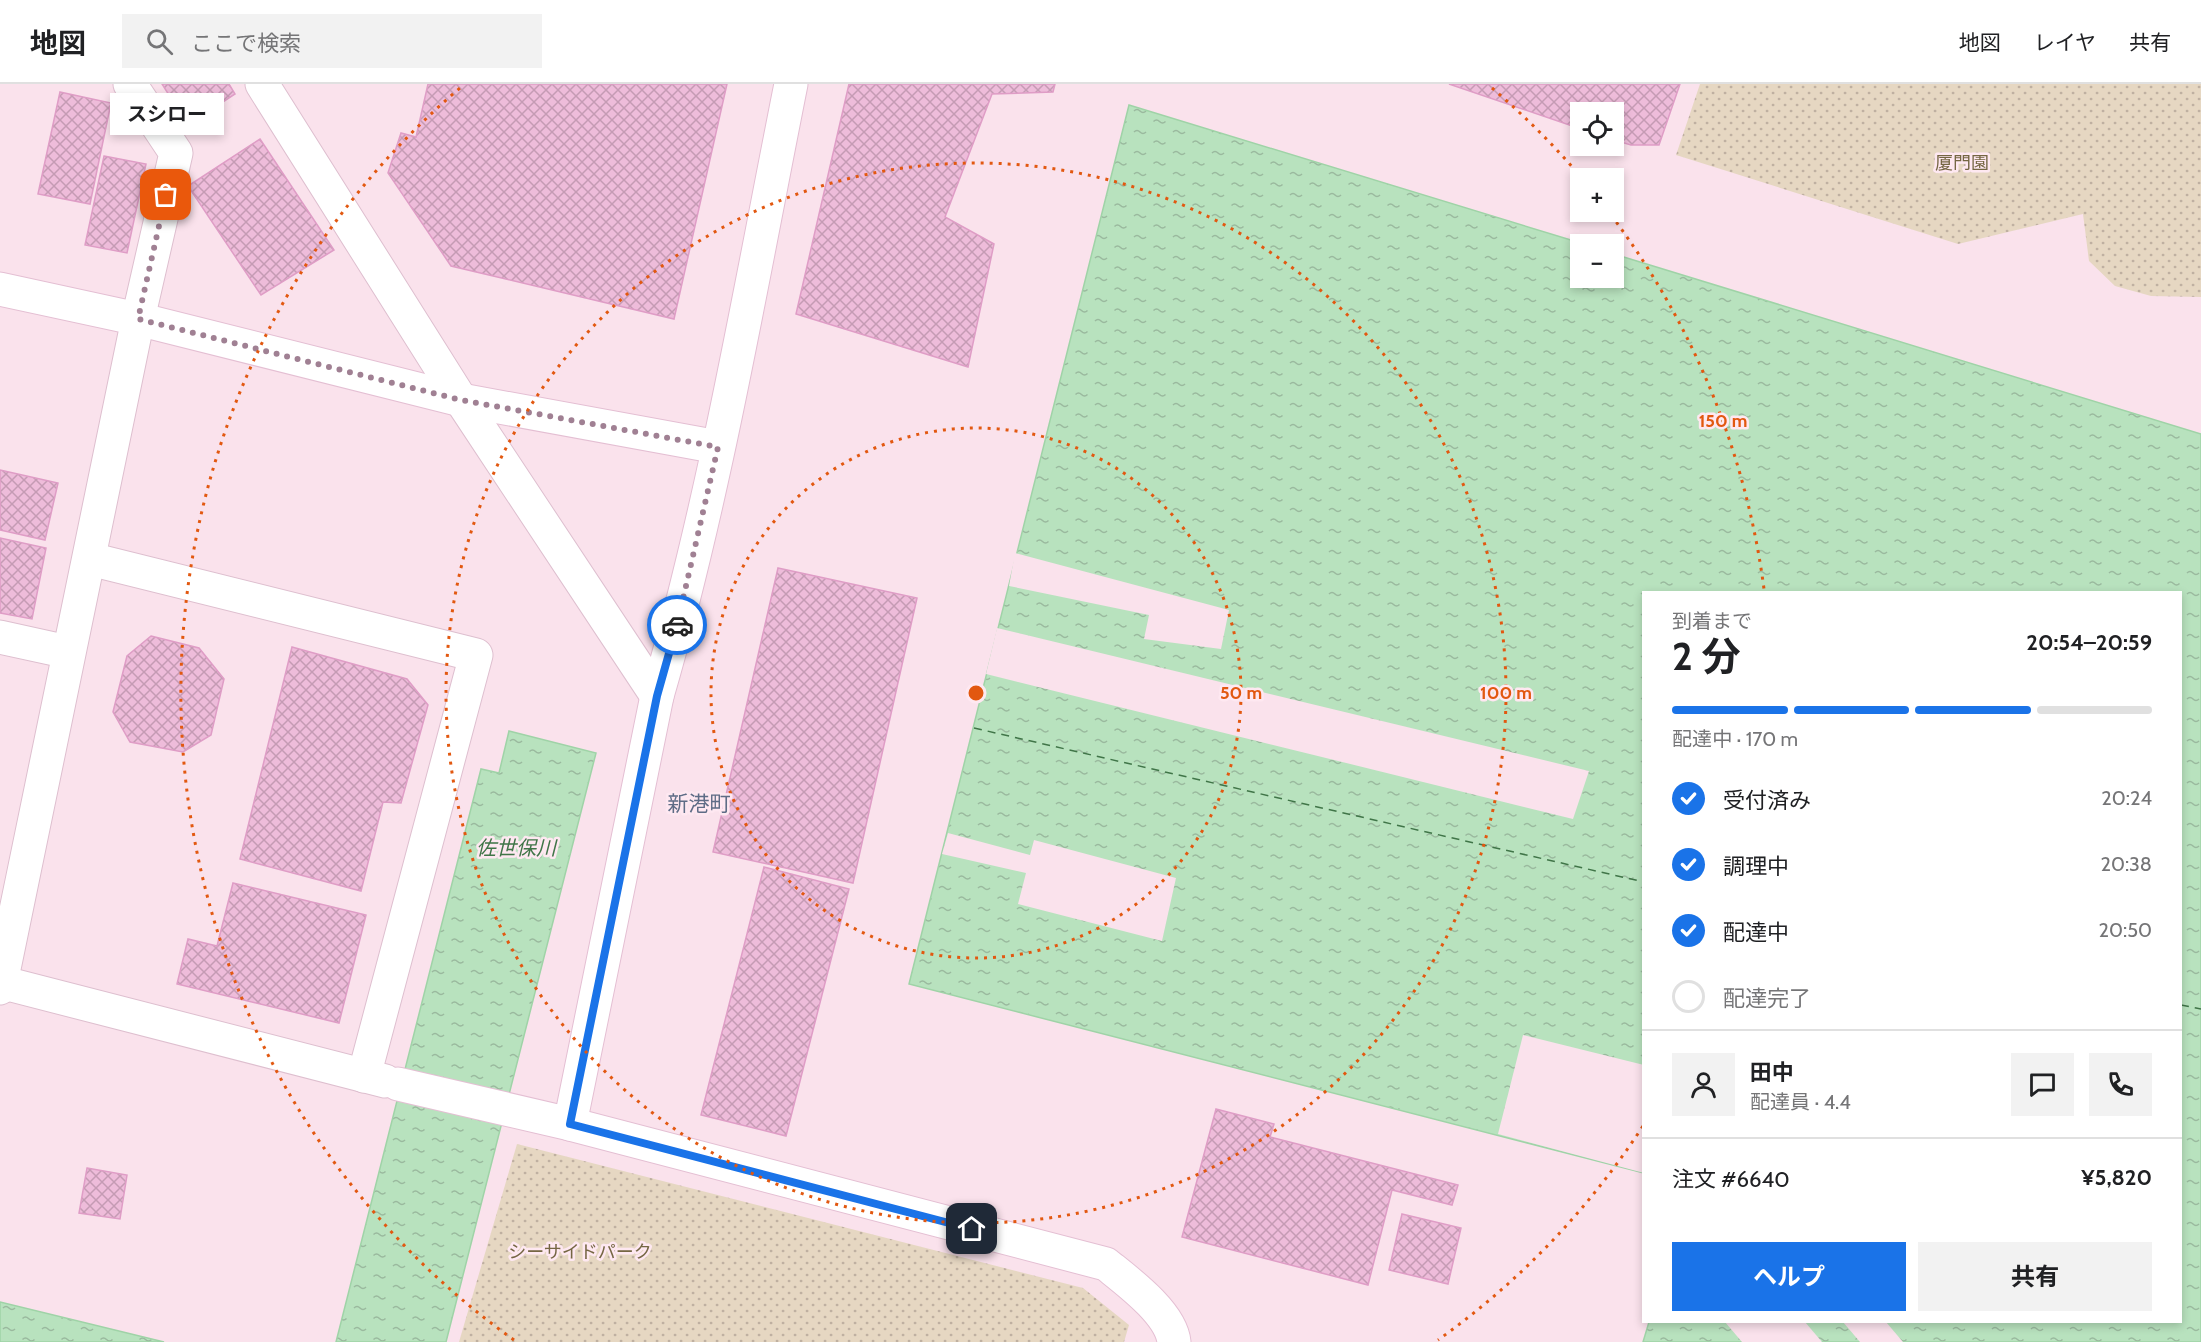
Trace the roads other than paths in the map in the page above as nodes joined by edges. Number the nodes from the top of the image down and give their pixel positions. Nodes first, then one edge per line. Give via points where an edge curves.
1 (130, 84) edge
2 (262, 84) edge
3 (791, 84) edge
4 (0, 289) edge
5 (138, 319) junction
6 (461, 400) junction
7 (718, 447) junction
8 (90, 559) junction
9 (0, 637) edge
10 (68, 652) junction
11 (657, 696) junction
12 (0, 984) edge
13 (364, 1076) junction
14 (570, 1124) junction
15 (1174, 1342) edge

1 - 5 street via 176,153
2 - 6 street
3 - 7 street
4 - 5 street
5 - 6 street
5 - 8 street
6 - 7 street
6 - 11 street
7 - 11 street
8 - 10 street
8 - 13 street via 476,654
9 - 10 street
10 - 12 street
11 - 14 street
12 - 13 street
13 - 14 street
14 - 15 street via 1106,1264 1140,1292 1167,1323

